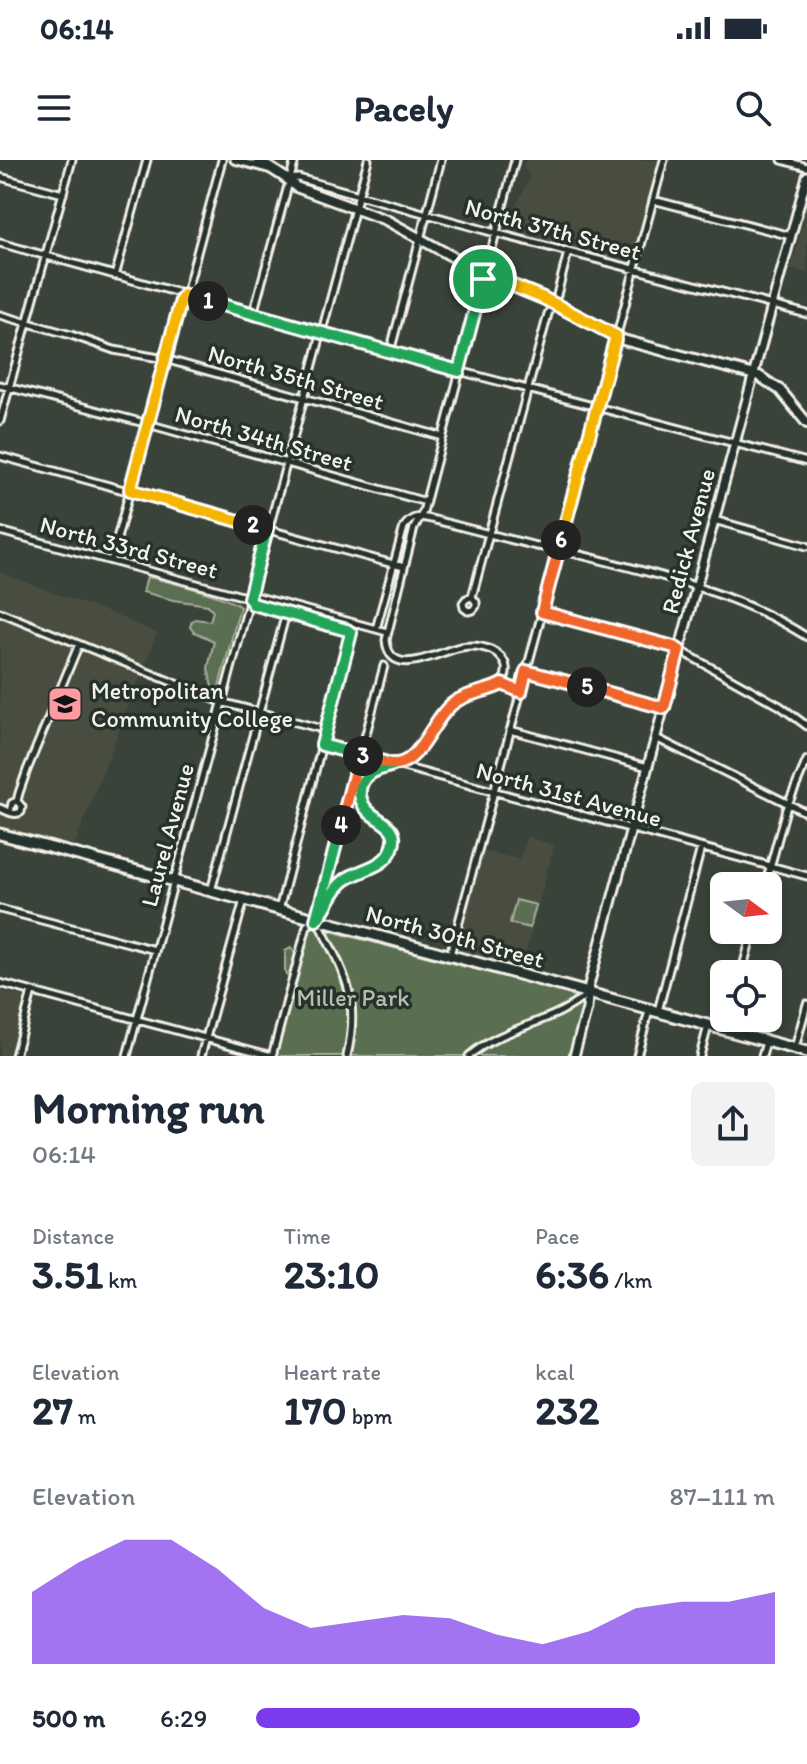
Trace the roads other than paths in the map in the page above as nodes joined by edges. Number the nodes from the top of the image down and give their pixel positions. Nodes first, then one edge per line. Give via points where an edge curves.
1 (72, 160) edge
2 (147, 160) edge
3 (222, 160) edge
4 (234, 160) edge
5 (258, 160) edge
6 (295, 160) edge
7 (368, 160) edge
8 (441, 160) edge
9 (515, 160) edge
10 (664, 160) edge
11 (782, 160) edge
12 (807, 167) edge
13 (272, 171) junction
14 (807, 176) edge
15 (0, 177) edge
16 (289, 179) junction
17 (63, 194) junction
18 (358, 195) junction
19 (653, 200) junction
20 (355, 209) junction
21 (426, 214) junction
22 (495, 233) junction
23 (791, 236) junction
24 (420, 239) junction
25 (0, 243) edge
26 (568, 252) junction
27 (46, 256) junction
28 (634, 269) junction
29 (484, 274) junction
30 (115, 276) junction
31 (184, 295) junction
32 (553, 303) junction
33 (773, 305) junction
34 (253, 314) junction
35 (807, 314) edge
36 (0, 315) edge
37 (27, 322) junction
38 (321, 333) junction
39 (616, 336) junction
40 (390, 352) junction
41 (165, 359) junction
42 (459, 371) junction
43 (754, 374) junction
44 (0, 385) edge
45 (9, 387) junction
46 (528, 390) junction
47 (303, 398) junction
48 (597, 408) junction
49 (0, 421) edge
50 (807, 421) edge
51 (148, 424) junction
52 (443, 437) junction
53 (735, 443) junction
54 (0, 456) edge
55 (807, 462) edge
56 (285, 463) junction
57 (130, 490) junction
58 (426, 502) junction
59 (420, 517) junction
60 (714, 520) junction
61 (267, 529) junction
62 (0, 531) edge
63 (488, 534) junction
64 (807, 546) edge
65 (558, 549) junction
66 (111, 561) junction
67 (393, 564) junction
68 (404, 567) junction
69 (696, 587) junction
70 (472, 597) dead end
71 (249, 598) junction
72 (0, 612) edge
73 (542, 612) junction
74 (286, 613) junction
75 (376, 629) junction
76 (387, 632) junction
77 (807, 637) edge
78 (79, 644) junction
79 (679, 650) junction
80 (384, 666) dead end
81 (526, 671) junction
82 (502, 684) junction
83 (521, 692) junction
84 (221, 702) junction
85 (664, 708) junction
86 (259, 712) junction
87 (807, 726) edge
88 (326, 730) junction
89 (510, 730) junction
90 (656, 738) junction
91 (322, 745) junction
92 (359, 755) junction
93 (807, 760) edge
94 (394, 765) junction
95 (648, 767) junction
96 (494, 792) junction
97 (17, 801) junction
98 (787, 804) junction
99 (0, 808) edge
100 (10, 812) junction
101 (807, 813) edge
102 (632, 829) junction
103 (0, 834) edge
104 (701, 848) junction
105 (770, 866) junction
106 (768, 872) edge
107 (807, 876) edge
108 (173, 881) junction
109 (211, 891) junction
110 (244, 900) junction
111 (0, 909) edge
112 (279, 910) junction
113 (316, 920) junction
114 (155, 950) junction
115 (450, 956) junction
116 (0, 983) edge
117 (32, 992) junction
118 (588, 993) junction
119 (807, 1004) edge
120 (654, 1011) junction
121 (137, 1020) junction
122 (708, 1025) joint
123 (733, 1032) edge
124 (206, 1038) junction
125 (766, 1041) junction
126 (795, 1049) junction
127 (807, 1052) edge
128 (15, 1056) edge
129 (127, 1056) edge
130 (201, 1056) edge
131 (272, 1056) edge
132 (347, 1056) edge
133 (469, 1056) edge
134 (574, 1056) edge
135 (637, 1056) edge
136 (700, 1056) edge
137 (762, 1056) edge

1 - 17 street
2 - 30 street
3 - 31 street
4 - 13 street
5 - 13 main road
6 - 16 street
7 - 18 street, Laurel Avenue
8 - 21 street
9 - 22 street
10 - 19 street
11 - 12 street
13 - 16 main road
14 - 23 street, Redick Avenue
15 - 17 street
16 - 18 street, North 37th Street
16 - 20 main road via 309,193
16 - 34 street
17 - 27 street
18 - 20 street, Laurel Avenue
18 - 21 street, North 37th Street
19 - 23 street
19 - 28 street
20 - 24 main road
20 - 38 street, Laurel Avenue
21 - 22 street, North 37th Street
21 - 24 street
22 - 26 street, North 37th Street
22 - 29 street
23 - 33 street, Redick Avenue
24 - 29 main road
24 - 40 street
25 - 27 street
26 - 28 street, North 37th Street
26 - 32 street
27 - 30 street
27 - 37 street
28 - 33 street, North 37th Street
28 - 39 street
29 - 32 main road
29 - 42 street
30 - 31 street
31 - 34 street
31 - 41 street
32 - 39 main road
32 - 46 street
33 - 35 street, North 37th Street
33 - 43 street, Redick Avenue
34 - 38 street
36 - 37 street, North 35th Street
37 - 41 street, North 35th Street via 114,350
37 - 45 street
38 - 40 street
38 - 47 street, Laurel Avenue
39 - 43 main road
39 - 48 street
40 - 42 street
41 - 47 street, North 35th Street
41 - 51 street
42 - 46 street
42 - 52 street
43 - 50 main road via 780,390
43 - 53 street, Redick Avenue
44 - 45 street, North 34th Street
45 - 49 street
45 - 51 street, North 34th Street
46 - 48 street
46 - 63 street
47 - 52 street, North 35th Street
47 - 56 street, Laurel Avenue
48 - 53 street
48 - 65 street
51 - 56 street, North 34th Street
51 - 57 street
52 - 58 street
53 - 55 street
53 - 60 street, Redick Avenue
54 - 57 street
56 - 58 street, North 34th Street
56 - 61 street, Laurel Avenue
57 - 61 street
57 - 66 street
58 - 59 street
59 - 63 street
59 - 67 street via 404,527
59 - 68 street
60 - 64 street
60 - 69 street, Redick Avenue
61 - 67 street
61 - 71 street, Laurel Avenue
62 - 66 street, North 33rd Street
63 - 65 street
63 - 70 street
65 - 69 street
65 - 73 street
66 - 71 street, North 33rd Street
67 - 68 street
67 - 75 street
68 - 76 street
69 - 77 street
69 - 79 street, Redick Avenue
71 - 74 street, North 33rd Street via 253,604
71 - 75 street, North 33rd Street
71 - 84 street, Laurel Avenue
72 - 78 street
73 - 79 street
73 - 81 street
74 - 86 street
74 - 88 street, North 33rd Street via 351,633
75 - 76 street, North 33rd Street
76 - 82 street via 391,655 409,663 461,647 498,653 506,666
78 - 84 street
78 - 97 street
79 - 85 street, Redick Avenue
79 - 87 street
80 - 92 street
81 - 83 street
81 - 85 street
82 - 83 street
82 - 94 street via 454,703 418,751
83 - 89 street
84 - 86 street
84 - 108 street, Laurel Avenue
85 - 90 street, Redick Avenue
86 - 88 street
86 - 109 street
88 - 91 street
89 - 95 street
89 - 96 street
90 - 95 street, Redick Avenue
90 - 98 street
91 - 92 street, North 31st Avenue
91 - 112 street
92 - 94 street, North 31st Avenue
92 - 113 street
93 - 98 street
94 - 96 street, North 31st Avenue
94 - 113 street via 368,774 360,790 365,807 391,830 391,852 341,883
95 - 102 street, Redick Avenue
96 - 102 street, North 31st Avenue
96 - 115 street
97 - 100 street
97 - 100 street via 21,812
98 - 101 street
98 - 105 street
99 - 100 street
102 - 104 street, North 31st Avenue
102 - 118 street, Redick Avenue
103 - 108 highway, North 30th Street
104 - 105 street, North 31st Avenue
104 - 120 street
105 - 106 street
105 - 107 street, North 31st Avenue
108 - 109 highway, North 30th Street
108 - 114 street, Laurel Avenue
109 - 110 highway, North 30th Street
110 - 112 highway, North 30th Street
110 - 124 street
111 - 114 street
112 - 113 highway, North 30th Street
113 - 115 highway, North 30th Street
113 - 131 street via 305,929
113 - 132 street via 349,987 352,1022
114 - 121 street, Laurel Avenue
115 - 118 highway, North 30th Street
116 - 117 street
117 - 121 street
117 - 128 street
118 - 120 highway, North 30th Street
118 - 133 street
118 - 134 street, Redick Avenue
119 - 126 street
120 - 122 highway, North 30th Street
120 - 135 street
121 - 124 street
121 - 129 street, Laurel Avenue
122 - 136 street
123 - 125 highway, North 30th Street
124 - 130 street
124 - 131 street
125 - 126 highway, North 30th Street
125 - 137 street
126 - 127 highway, North 30th Street

